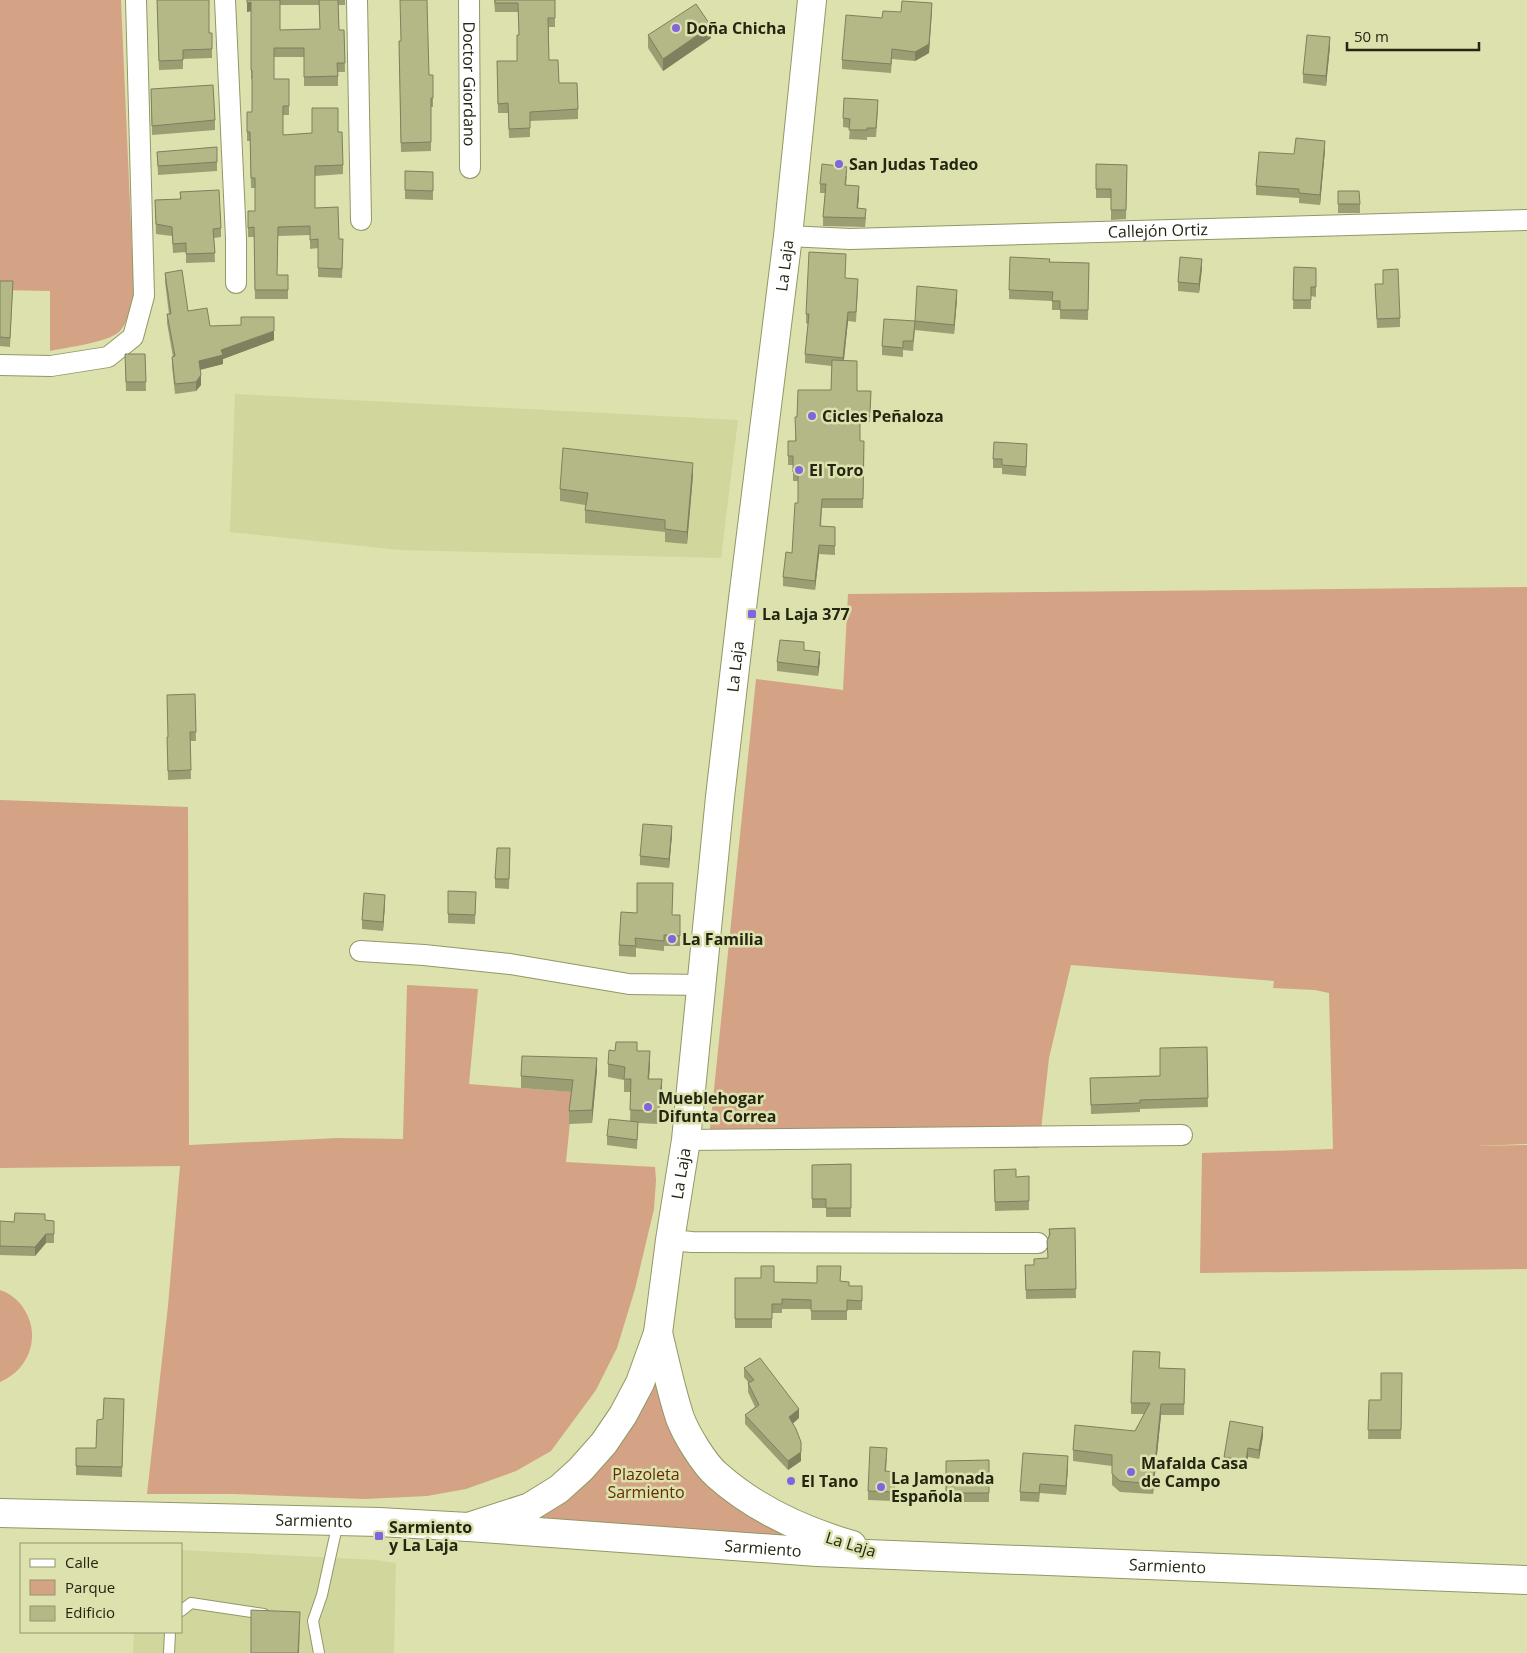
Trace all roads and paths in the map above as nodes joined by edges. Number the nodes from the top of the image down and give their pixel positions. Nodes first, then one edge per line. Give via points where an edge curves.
1 (136, 0) edge
2 (225, 0) edge
3 (358, 0) edge
4 (469, 0) edge
5 (812, 0) edge
6 (470, 168) dead end
7 (361, 220) dead end
8 (1527, 220) edge
9 (788, 236) junction
10 (236, 283) dead end
11 (0, 365) edge
12 (360, 951) dead end
13 (701, 985) junction
14 (1182, 1135) dead end
15 (686, 1140) junction
16 (670, 1240) junction
17 (1038, 1243) dead end
18 (658, 1333) junction
19 (0, 1513) edge
20 (339, 1521) junction
21 (468, 1527) junction
22 (886, 1554) junction
23 (1527, 1580) edge
24 (182, 1610) edge
25 (276, 1616) edge
26 (170, 1633) edge
27 (169, 1653) edge
28 (319, 1653) edge

1 - 11 street via 144,296 133,337 108,357 51,366
2 - 10 street
3 - 7 street
4 - 6 street, Doctor Giordano
5 - 9 main road, La Laja
8 - 9 street, Callejón Ortiz via 850,239
9 - 13 main road, La Laja via 743,599
12 - 13 street via 510,964 629,984
13 - 15 main road, La Laja
14 - 15 street
15 - 16 main road, La Laja
16 - 17 street
16 - 18 main road, La Laja
18 - 21 main road, La Laja via 640,1383 623,1415 581,1469 560,1489 530,1507
18 - 22 main road, La Laja via 681,1419 695,1446 716,1474 773,1513 826,1537
19 - 20 main road, Sarmiento
20 - 21 main road, Sarmiento
20 - 28 lane via 322,1595 308,1621
21 - 22 main road, Sarmiento
22 - 23 main road, Sarmiento
24 - 25 lane via 191,1603
26 - 27 lane

